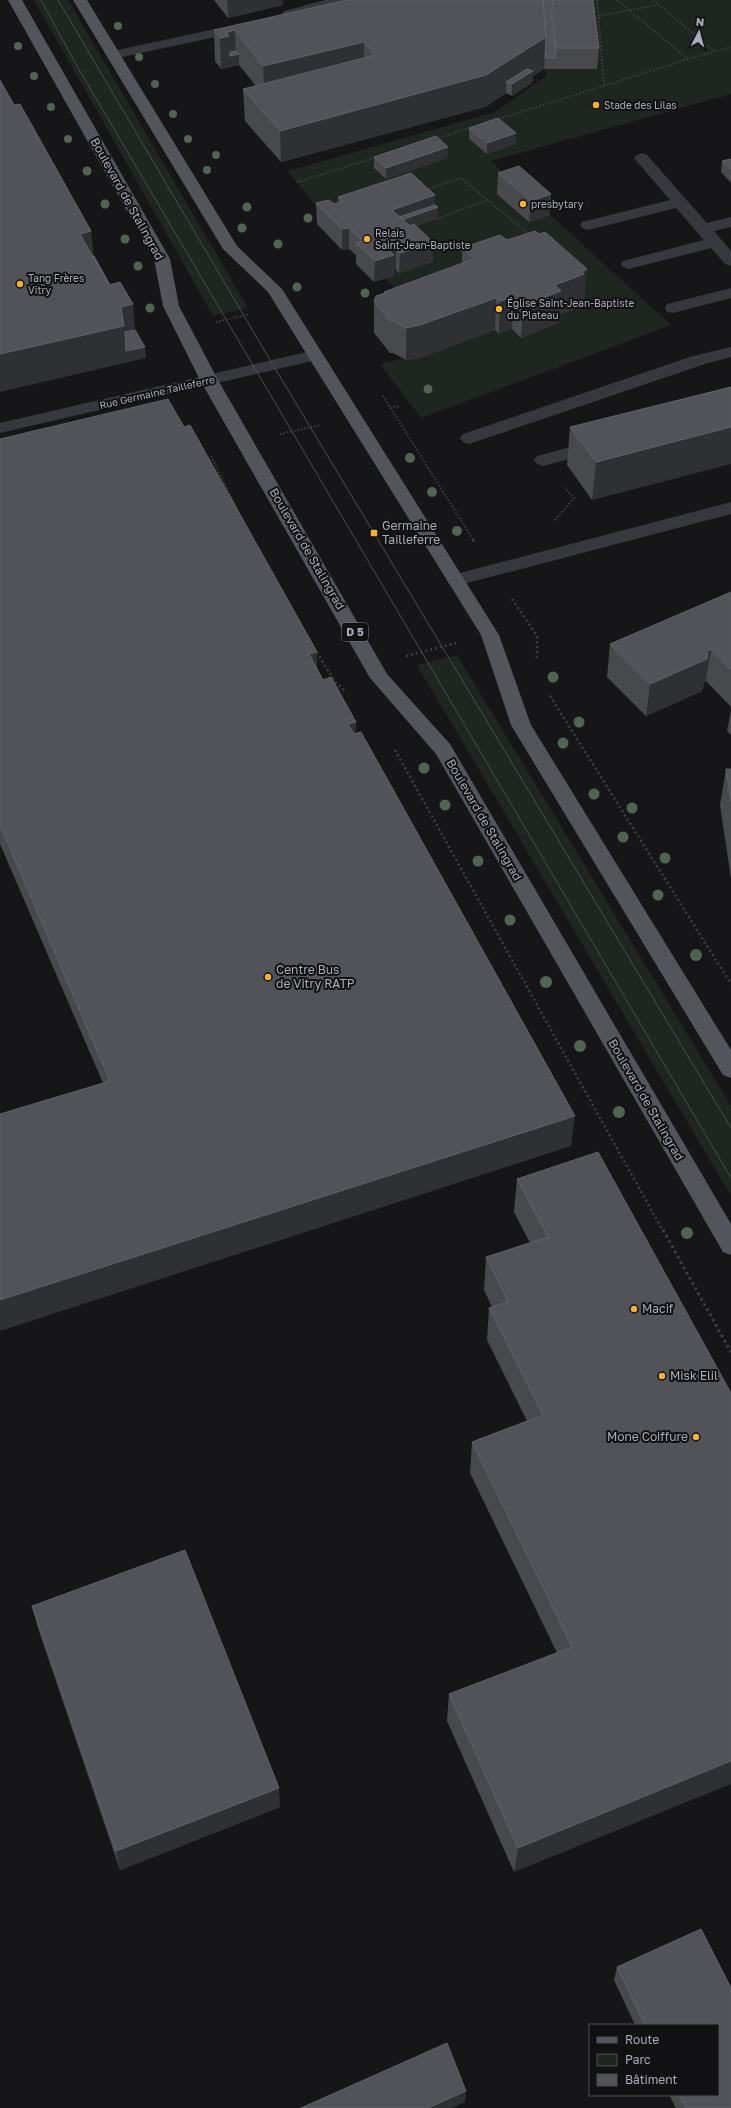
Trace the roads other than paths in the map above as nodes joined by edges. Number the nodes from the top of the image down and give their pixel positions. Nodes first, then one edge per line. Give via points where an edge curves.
1 (15, 0) edge
2 (80, 0) edge
3 (342, 0) edge
4 (274, 18) edge
5 (259, 22) edge
6 (113, 55) junction
7 (642, 158) dead end
8 (680, 202) junction
9 (731, 222) edge
10 (588, 225) dead end
11 (703, 229) junction
12 (715, 242) junction
13 (731, 260) edge
14 (629, 264) dead end
15 (731, 293) edge
16 (673, 308) dead end
17 (731, 352) edge
18 (315, 355) junction
19 (209, 380) junction
20 (0, 428) edge
21 (469, 438) dead end
22 (611, 442) edge
23 (543, 460) road end
24 (731, 508) edge
25 (456, 580) junction
26 (731, 1070) edge
27 (731, 1245) edge

1 - 19 main road, Boulevard de Stalingrad / D 5 via 162,258 171,306
2 - 6 main road
3 - 4 street
5 - 6 street
6 - 18 main road via 231,249 274,289
7 - 8 street
8 - 10 street
8 - 11 street
9 - 11 street
11 - 12 street
12 - 13 street
12 - 14 street
15 - 16 street
17 - 21 street via 699,360
18 - 19 street, Rue Germaine Tailleferre
18 - 25 main road
19 - 20 street, Rue Germaine Tailleferre
19 - 27 main road, Boulevard de Stalingrad / D 5 via 380,678 442,749
22 - 23 street
24 - 25 street
25 - 26 main road via 490,636 521,725

